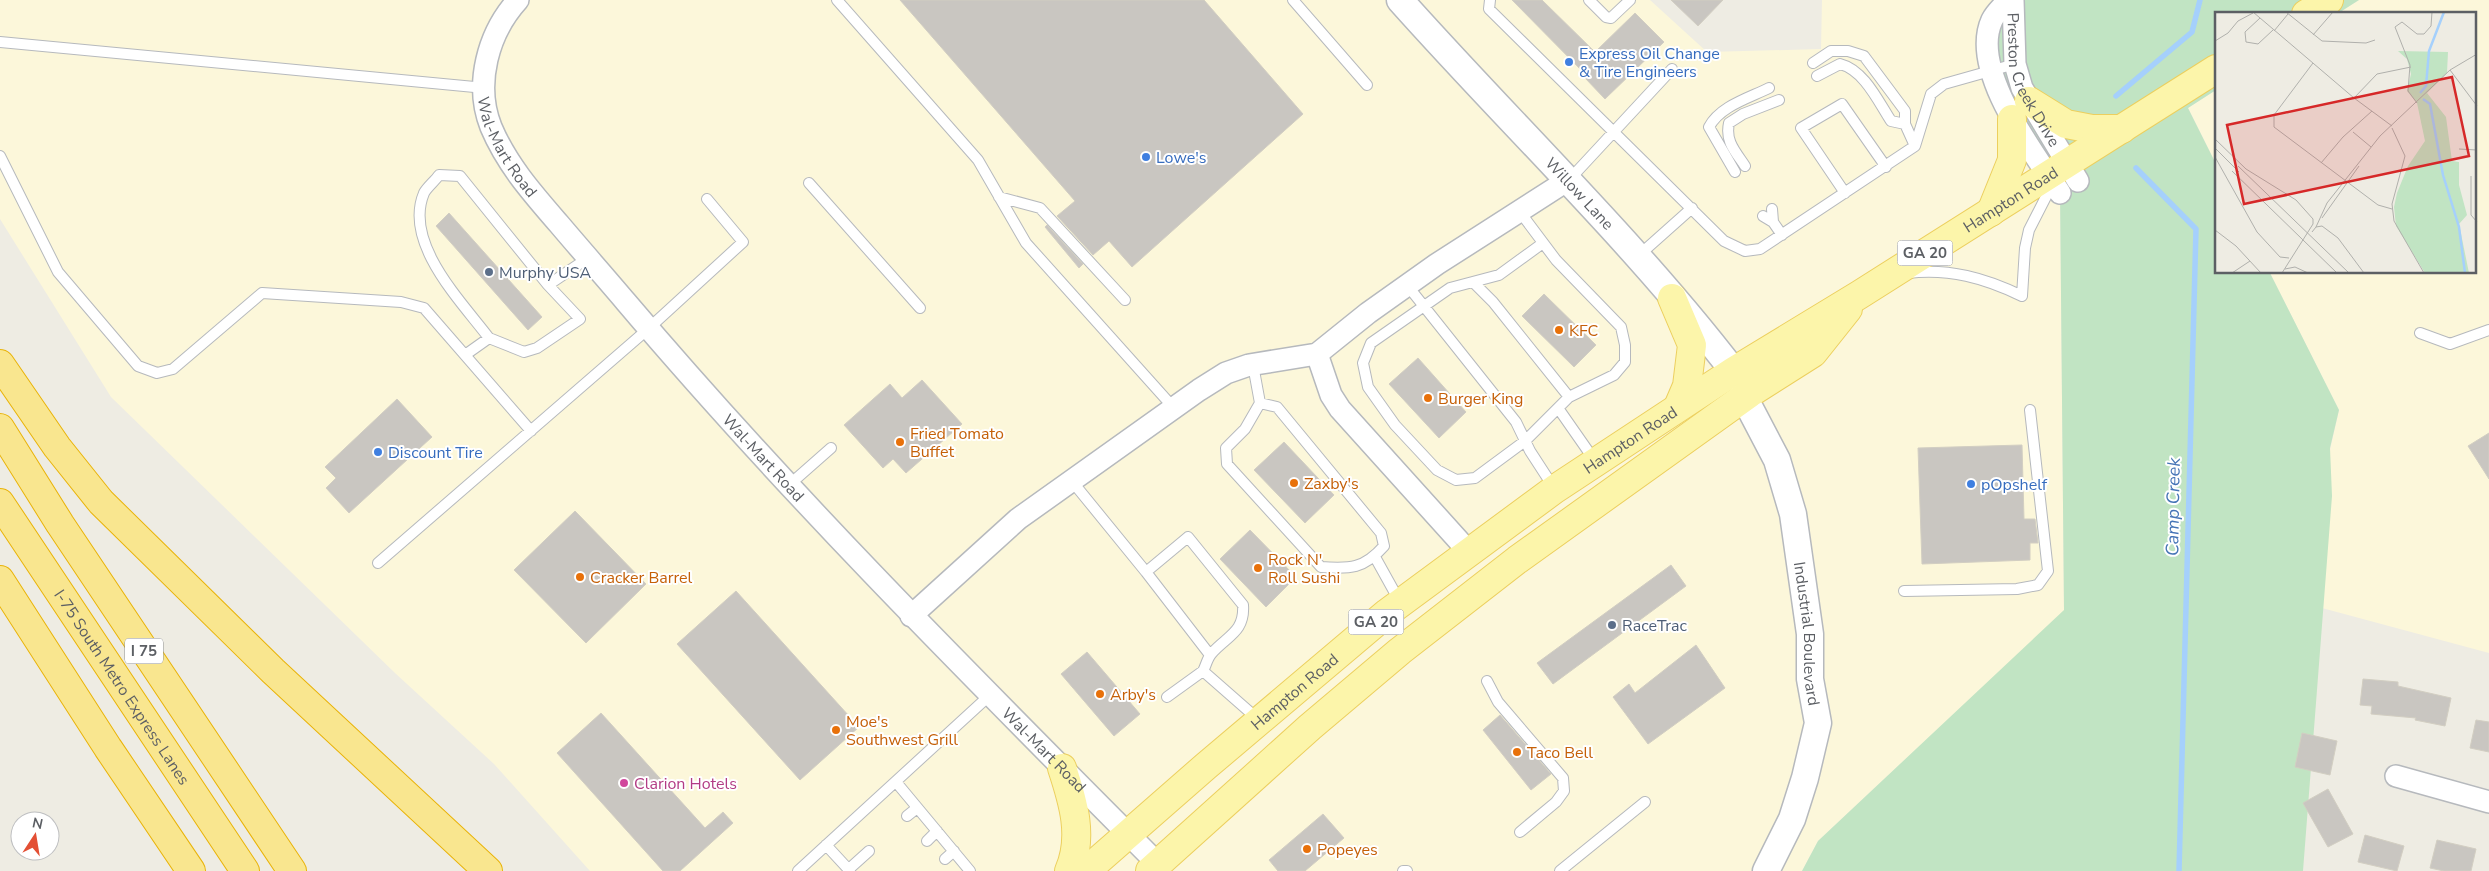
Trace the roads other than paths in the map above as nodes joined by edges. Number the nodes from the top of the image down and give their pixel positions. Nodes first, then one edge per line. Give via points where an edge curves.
1 (518, 0) edge
2 (836, 0) edge
3 (1292, 0) edge
4 (1401, 0) edge
5 (1490, 0) edge
6 (1589, 0) edge
7 (1630, 0) edge
8 (2009, 0) edge
9 (2013, 0) edge
10 (2329, 0) edge
11 (2309, 12) edge
12 (0, 42) edge
13 (1813, 63) dead end
14 (2015, 64) junction
15 (1672, 69) dead end
16 (1992, 70) junction
17 (2215, 70) edge
18 (1817, 76) dead end
19 (1367, 85) dead end
20 (485, 88) junction
21 (1769, 88) dead end
22 (1779, 100) dead end
23 (2020, 110) junction
24 (1905, 124) junction
25 (2122, 129) junction
26 (1614, 132) junction
27 (1915, 146) junction
28 (0, 156) edge
29 (1745, 166) dead end
30 (1886, 167) junction
31 (1735, 172) dead end
32 (2061, 179) junction
33 (1568, 180) junction
34 (809, 183) dead end
35 (1845, 193) junction
36 (999, 197) junction
37 (707, 199) dead end
38 (1692, 208) junction
39 (1772, 209) dead end
40 (1520, 212) junction
41 (1991, 212) junction
42 (1763, 216) dead end
43 (1773, 222) junction
44 (1782, 235) junction
45 (1543, 243) junction
46 (1636, 257) junction
47 (588, 258) junction
48 (1887, 277) junction
49 (1473, 282) junction
50 (548, 285) junction
51 (1407, 285) junction
52 (1859, 295) junction
53 (1672, 298) junction
54 (1125, 300) dead end
55 (1422, 305) junction
56 (920, 308) dead end
57 (648, 329) junction
58 (2489, 330) edge
59 (2420, 333) dead end
60 (489, 338) junction
61 (1316, 354) junction
62 (465, 355) junction
63 (0, 364) edge
64 (1254, 365) junction
65 (1734, 371) junction
66 (1747, 395) junction
67 (1569, 397) junction
68 (1260, 403) junction
69 (1173, 407) junction
70 (1678, 407) junction
71 (1558, 408) junction
72 (2030, 410) dead end
73 (0, 428) edge
74 (531, 431) junction
75 (1525, 441) junction
76 (831, 448) dead end
77 (1595, 461) junction
78 (1071, 480) junction
79 (789, 485) junction
80 (1555, 489) junction
81 (0, 503) edge
82 (1469, 552) junction
83 (1375, 557) junction
84 (378, 563) dead end
85 (1146, 572) junction
86 (0, 580) edge
87 (1904, 591) dead end
88 (1401, 603) junction
89 (911, 616) junction
90 (1210, 654) junction
91 (1203, 671) junction
92 (1487, 681) dead end
93 (990, 695) junction
94 (1167, 697) dead end
95 (1260, 721) junction
96 (1062, 768) junction
97 (2396, 776) dead end
98 (896, 782) junction
99 (1645, 802) dead end
100 (2489, 802) edge
101 (917, 808) junction
102 (907, 816) dead end
103 (937, 831) junction
104 (1520, 832) dead end
105 (1128, 834) junction
106 (927, 840) dead end
107 (826, 845) junction
108 (869, 851) dead end
109 (954, 851) junction
110 (945, 859) dead end
111 (1158, 869) edge
112 (849, 870) edge
113 (191, 871) edge
114 (245, 871) edge
115 (292, 871) edge
116 (488, 871) edge
117 (798, 871) edge
118 (970, 871) edge
119 (1069, 871) edge
120 (1086, 871) edge
121 (1403, 871) edge
122 (1407, 871) edge
123 (1560, 871) edge
124 (1766, 871) edge

1 - 20 street, Wal-Mart Road via 503,16 495,31 488,52
2 - 36 lane via 978,160
3 - 19 lane
4 - 33 street, Willow Lane
5 - 26 lane via 1489,8
6 - 7 lane via 1611,18
8 - 16 street, Preston Creek Drive via 1997,12 1990,28
9 - 14 street, Preston Creek Drive
10 - 11 main road
12 - 20 lane
13 - 24 lane via 1831,51 1848,51 1864,56 1905,111
14 - 16 lane
14 - 23 street, Preston Creek Drive via 2022,88
15 - 26 lane
16 - 23 street, Preston Creek Drive via 2001,98
16 - 27 lane via 1944,84 1931,94
17 - 25 main road, Hampton Road / GA 20
18 - 24 lane via 1840,64 1850,67 1891,121
20 - 47 street, Wal-Mart Road via 490,124 517,175
21 - 31 lane via 1722,111 1709,127
22 - 29 lane via 1729,123 1729,142
23 - 25 main road via 2092,129
23 - 32 street, Preston Creek Drive
23 - 41 main road via 2012,160
24 - 27 lane
25 - 32 main road, Hampton Road / GA 20
26 - 33 lane
26 - 38 lane
27 - 30 lane
28 - 62 lane via 58,272 138,366 157,373 173,369 262,293 401,302 424,308
30 - 35 lane
30 - 35 lane via 1842,104 1801,128
32 - 41 main road, Hampton Road / GA 20
32 - 48 lane via 2029,230 2022,296 1976,276 1957,273 1917,272
33 - 40 street
33 - 46 street, Willow Lane
34 - 56 lane
35 - 44 lane
36 - 54 lane via 1040,208
36 - 69 lane via 1026,244
37 - 57 lane via 743,242
38 - 44 lane via 1724,241 1738,249 1760,249
38 - 46 lane
39 - 43 lane
40 - 45 lane
40 - 51 street
41 - 48 main road, Hampton Road / GA 20
42 - 43 lane
43 - 44 lane
45 - 49 lane via 1499,275
45 - 67 lane via 1621,328 1626,346 1625,362 1614,375
46 - 53 street, Willow Lane
47 - 50 lane
47 - 57 street, Wal-Mart Road
48 - 52 main road, Hampton Road / GA 20
49 - 55 lane via 1450,288
49 - 67 lane
50 - 60 lane via 580,319 537,348 524,352
50 - 60 lane via 460,176 439,175 425,192 419,218 426,248 450,288
51 - 55 lane
51 - 61 street
52 - 65 main road, Hampton Road / GA 20
52 - 66 main road, Hampton Road / GA 20 via 1813,353
53 - 65 street, Willow Lane
53 - 70 main road via 1692,345 1687,386
55 - 75 lane via 1516,422
55 - 75 lane via 1370,343 1363,363 1368,387 1395,425 1437,470 1456,480 1475,478
57 - 74 lane
57 - 79 street, Wal-Mart Road
58 - 59 lane via 2450,344
60 - 62 lane
61 - 64 street
61 - 82 street via 1331,395 1340,409
62 - 74 lane
63 - 116 highway via 57,447 101,502 280,678
64 - 68 lane
64 - 69 street via 1226,373
65 - 66 street, Willow Lane
65 - 70 main road, Hampton Road / GA 20
66 - 111 main road, Hampton Road / GA 20 via 1491,578 1407,645 1310,726
66 - 124 street, Industrial Boulevard via 1777,460 1793,514 1810,634 1810,679 1818,723 1792,819
67 - 71 lane
68 - 83 lane via 1277,407 1381,532 1384,546
68 - 83 lane via 1245,429 1226,448 1227,464 1321,567 1357,567
69 - 78 street
70 - 77 main road, Hampton Road / GA 20
71 - 75 lane
71 - 77 lane
72 - 87 lane via 2048,571 2038,585 2017,589
73 - 115 highway, I 75 via 65,532
74 - 84 lane
75 - 80 lane
76 - 79 lane
77 - 80 main road, Hampton Road / GA 20
78 - 85 lane
78 - 89 street via 1018,519
79 - 89 street, Wal-Mart Road
80 - 82 main road, Hampton Road / GA 20
81 - 114 highway, I-75 South Metro Express Lanes
82 - 88 main road, Hampton Road / GA 20
83 - 88 lane
85 - 90 lane
85 - 90 lane via 1188,537 1243,605 1244,618 1237,630
86 - 113 highway
88 - 95 main road, Hampton Road / GA 20
89 - 93 street, Wal-Mart Road
90 - 91 lane
91 - 94 lane
91 - 95 lane
92 - 104 lane via 1498,702 1563,778 1564,791 1556,802
93 - 96 street, Wal-Mart Road
93 - 98 lane
95 - 105 main road, Hampton Road / GA 20
96 - 105 street, Wal-Mart Road
96 - 119 main road via 1077,828 1076,849
97 - 100 street
98 - 101 lane
98 - 107 lane
99 - 123 lane
101 - 102 lane
101 - 103 lane
103 - 106 lane
103 - 109 lane
105 - 111 street, Wal-Mart Road
105 - 120 main road, Hampton Road / GA 20
107 - 112 lane
107 - 117 lane
108 - 112 lane
109 - 110 lane
109 - 118 lane
121 - 122 lane

